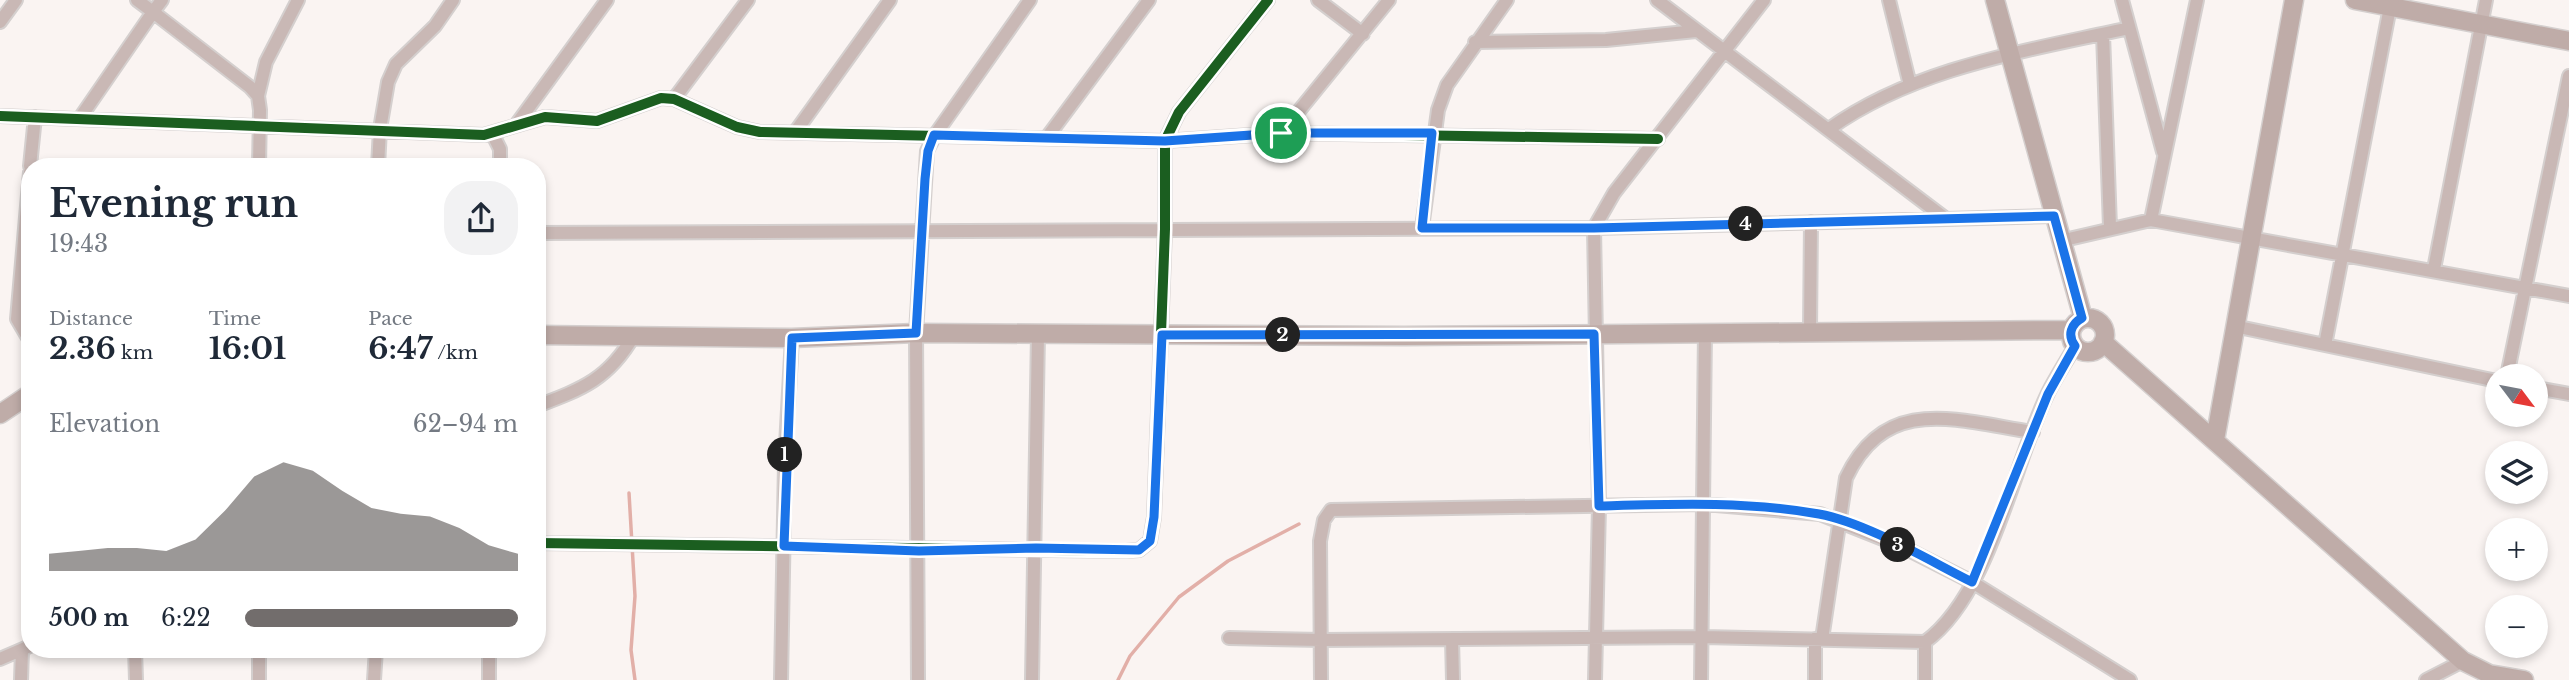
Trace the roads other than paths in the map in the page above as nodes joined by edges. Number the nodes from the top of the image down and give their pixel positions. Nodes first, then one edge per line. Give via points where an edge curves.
1 (16, 0) edge
2 (137, 0) edge
3 (162, 0) edge
4 (298, 0) edge
5 (453, 0) edge
6 (607, 0) edge
7 (748, 0) edge
8 (890, 0) edge
9 (1030, 0) edge
10 (1149, 0) edge
11 (1268, 0) edge
12 (1318, 0) edge
13 (1389, 0) edge
14 (1507, 0) edge
15 (1657, 0) edge
16 (1763, 0) edge
17 (1889, 0) edge
18 (1995, 0) edge
19 (2122, 0) edge
20 (2197, 0) edge
21 (2294, 0) edge
22 (2356, 0) edge
23 (2486, 0) edge
24 (2391, 3) edge
25 (153, 12) junction
26 (0, 22) edge
27 (2480, 26) junction
28 (2129, 28) junction
29 (1696, 30) junction
30 (1363, 34) junction
31 (2103, 34) junction
32 (2569, 41) edge
33 (1475, 42) junction
34 (1724, 54) junction
35 (2009, 54) junction
36 (2569, 76) edge
37 (1910, 85) junction
38 (258, 96) junction
39 (674, 99) junction
40 (0, 116) edge
41 (35, 117) junction
42 (80, 118) junction
43 (259, 124) junction
44 (516, 125) junction
45 (380, 129) junction
46 (1829, 129) junction
47 (796, 131) junction
48 (1281, 133) junction
49 (1432, 133) junction
50 (493, 135) junction
51 (934, 135) junction
52 (1048, 136) junction
53 (1658, 139) junction
54 (1165, 141) junction
55 (2165, 156) junction
56 (31, 158) edge
57 (259, 158) edge
58 (378, 158) edge
59 (500, 158) edge
60 (2054, 216) junction
61 (1946, 219) junction
62 (2151, 220) junction
63 (1811, 222) junction
64 (2110, 227) junction
65 (1422, 228) junction
66 (1594, 228) junction
67 (1165, 229) junction
68 (922, 230) junction
69 (546, 233) edge
70 (2249, 235) junction
71 (2060, 241) junction
72 (2341, 253) junction
73 (2434, 269) junction
74 (21, 274) edge
75 (2525, 287) junction
76 (2569, 296) edge
77 (21, 326) edge
78 (2234, 327) junction
79 (1705, 331) junction
80 (1810, 331) junction
81 (2076, 332) junction
82 (916, 333) junction
83 (1038, 334) junction
84 (1594, 334) junction
85 (546, 335) edge
86 (634, 335) junction
87 (1162, 335) junction
88 (792, 338) junction
89 (2103, 342) junction
90 (2325, 345) junction
91 (2509, 364) edge
92 (2485, 378) edge
93 (2548, 390) edge
94 (2569, 394) edge
95 (21, 401) edge
96 (546, 403) edge
97 (0, 414) edge
98 (2033, 432) junction
99 (2215, 440) junction
100 (1704, 504) junction
101 (1599, 506) junction
102 (1840, 520) junction
103 (546, 543) edge
104 (784, 546) junction
105 (1036, 548) junction
106 (919, 551) junction
107 (1972, 582) junction
108 (1596, 637) junction
109 (1703, 637) junction
110 (1229, 638) dead end
111 (1452, 639) junction
112 (1818, 639) junction
113 (1322, 640) junction
114 (1925, 642) junction
115 (21, 650) edge
116 (24, 658) edge
117 (135, 658) edge
118 (259, 658) edge
119 (375, 658) edge
120 (489, 658) edge
121 (0, 659) edge
122 (2463, 662) junction
123 (2488, 677) edge
124 (21, 680) edge
125 (136, 680) edge
126 (259, 680) edge
127 (374, 680) edge
128 (489, 680) edge
129 (781, 680) edge
130 (918, 680) edge
131 (1032, 680) edge
132 (1321, 680) edge
133 (1453, 680) edge
134 (1595, 680) edge
135 (1702, 680) edge
136 (1815, 680) edge
137 (1925, 680) edge
138 (2130, 680) edge
139 (2426, 680) edge
140 (2524, 680) edge

1 - 26 street
2 - 25 street
3 - 25 street
4 - 38 street via 266,62
5 - 45 street via 435,26 396,64
6 - 44 street
7 - 39 street
8 - 47 street
9 - 51 street
10 - 52 street
11 - 54 street via 1179,112
12 - 30 street
13 - 30 street
14 - 33 street
15 - 29 street
16 - 34 street
17 - 37 street
18 - 35 main road
19 - 28 street
20 - 55 street
21 - 70 main road
22 - 24 main road
23 - 27 street
24 - 27 main road
24 - 72 street
25 - 38 street
25 - 42 street
27 - 32 main road
27 - 73 street
28 - 31 street
28 - 55 street
29 - 33 street via 1606,40
29 - 34 street
30 - 48 street
31 - 35 street
31 - 64 street
33 - 49 street via 1447,85
34 - 46 street
34 - 53 street
35 - 37 street
35 - 60 main road
36 - 75 street
37 - 46 street via 1872,101
38 - 43 street
39 - 44 street via 661,98 597,121 545,117
39 - 47 street via 737,127
40 - 41 street
41 - 42 street
41 - 56 street
42 - 43 street
43 - 45 street
43 - 57 street
44 - 50 street
45 - 50 street
45 - 58 street
46 - 61 street
47 - 51 street
48 - 49 street
48 - 54 street
49 - 53 street
49 - 65 street
50 - 59 street
51 - 52 street
51 - 68 street via 928,151
52 - 54 street
53 - 66 street via 1614,193
54 - 67 street
55 - 62 street
60 - 61 street
60 - 71 main road
61 - 63 street
62 - 64 street
62 - 70 street
63 - 66 street
63 - 80 street
64 - 71 street
65 - 66 street
65 - 67 street
66 - 84 street
67 - 68 street
67 - 87 street
68 - 69 street
68 - 82 street
70 - 72 street
70 - 78 main road
71 - 81 main road
72 - 73 street
72 - 90 street
73 - 75 street
74 - 77 street via 17,319
75 - 76 street
75 - 91 street
78 - 90 street
78 - 99 main road
79 - 80 main road
79 - 84 main road
79 - 100 street
80 - 81 main road
81 - 89 main road via 2092,351
81 - 89 main road via 2092,318 2101,323
81 - 98 street
82 - 83 main road
82 - 88 main road
82 - 106 street
83 - 87 main road
83 - 105 street
84 - 87 main road
84 - 101 street
85 - 86 main road
86 - 88 main road
86 - 96 street via 624,353 588,387
87 - 105 street via 1150,541 1139,550 1126,551
88 - 104 street
89 - 99 main road
90 - 92 street
93 - 94 street
95 - 97 main road
98 - 102 street via 1921,417 1903,422 1856,457 1846,478
98 - 107 street
99 - 122 main road
100 - 101 street
100 - 102 street via 1820,514
100 - 109 street
101 - 108 street
101 - 113 street via 1331,510 1320,541
102 - 107 street
102 - 112 street
103 - 104 street
104 - 106 street
104 - 129 street
105 - 106 street
105 - 131 street
106 - 130 street
107 - 114 street via 1945,625
107 - 138 street
108 - 109 street
108 - 111 street
108 - 134 street
109 - 112 street
109 - 135 street
110 - 113 street
111 - 113 street
111 - 133 street
112 - 114 street
112 - 136 street
113 - 132 street
114 - 137 street
115 - 121 street
116 - 124 street
117 - 125 street
118 - 126 street
119 - 127 street
120 - 128 street
122 - 123 main road
122 - 139 street
123 - 140 main road

